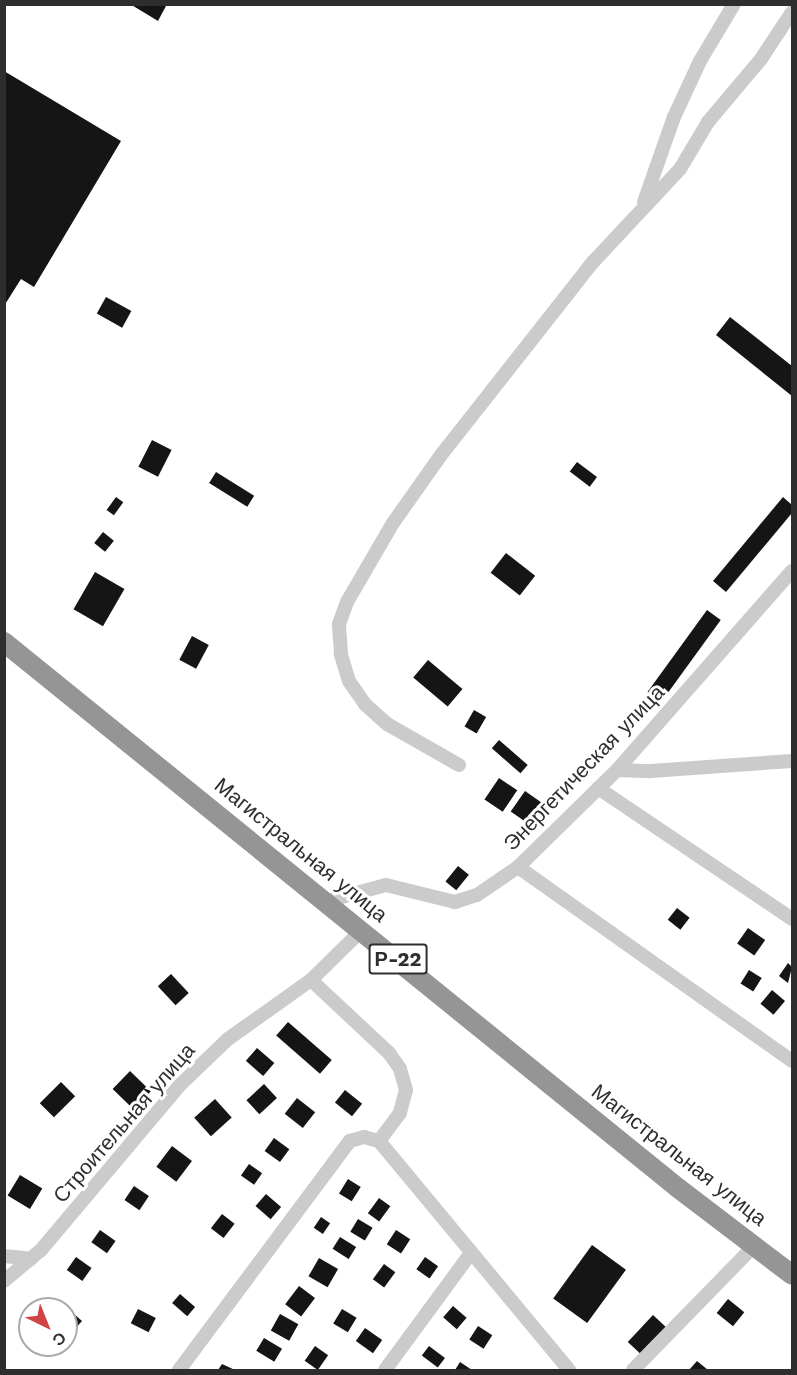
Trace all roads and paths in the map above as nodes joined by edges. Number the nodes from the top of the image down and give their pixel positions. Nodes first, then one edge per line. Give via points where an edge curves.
1 (734, 4) edge
2 (792, 12) edge
3 (642, 207) junction
4 (792, 571) edge
5 (4, 642) edge
6 (792, 761) edge
7 (459, 765) dead end
8 (617, 770) junction
9 (598, 788) junction
10 (518, 867) junction
11 (327, 901) junction
12 (792, 919) edge
13 (362, 930) junction
14 (311, 980) junction
15 (792, 1061) edge
16 (379, 1141) junction
17 (754, 1246) junction
18 (471, 1253) junction
19 (4, 1256) edge
20 (31, 1259) junction
21 (792, 1275) edge
22 (4, 1281) edge
23 (179, 1371) edge
24 (385, 1371) edge
25 (569, 1371) edge
26 (633, 1371) edge

1 - 3 street via 700,61 674,117
2 - 3 street via 708,122 680,169
3 - 7 street via 593,262 441,455 358,578 339,624 349,681 365,704 387,724
4 - 8 street, Энергетическая улица
5 - 11 highway, Магистральная улица / Р-22
6 - 8 street
8 - 9 street, Энергетическая улица
9 - 10 street, Энергетическая улица
9 - 12 street
10 - 11 street, Энергетическая улица via 477,896 455,902 422,897 386,885
10 - 15 street
11 - 13 highway, Магистральная улица / Р-22
13 - 14 street, Строительная улица
13 - 17 highway, Магистральная улица / Р-22
14 - 16 street via 389,1053 400,1069 406,1090 400,1113
14 - 20 street, Строительная улица via 228,1039 181,1084
16 - 18 street
16 - 23 street via 364,1137 350,1141
17 - 21 highway, Магистральная улица / Р-22
17 - 26 street
18 - 24 street
18 - 25 street
19 - 20 street
20 - 22 street, Строительная улица

